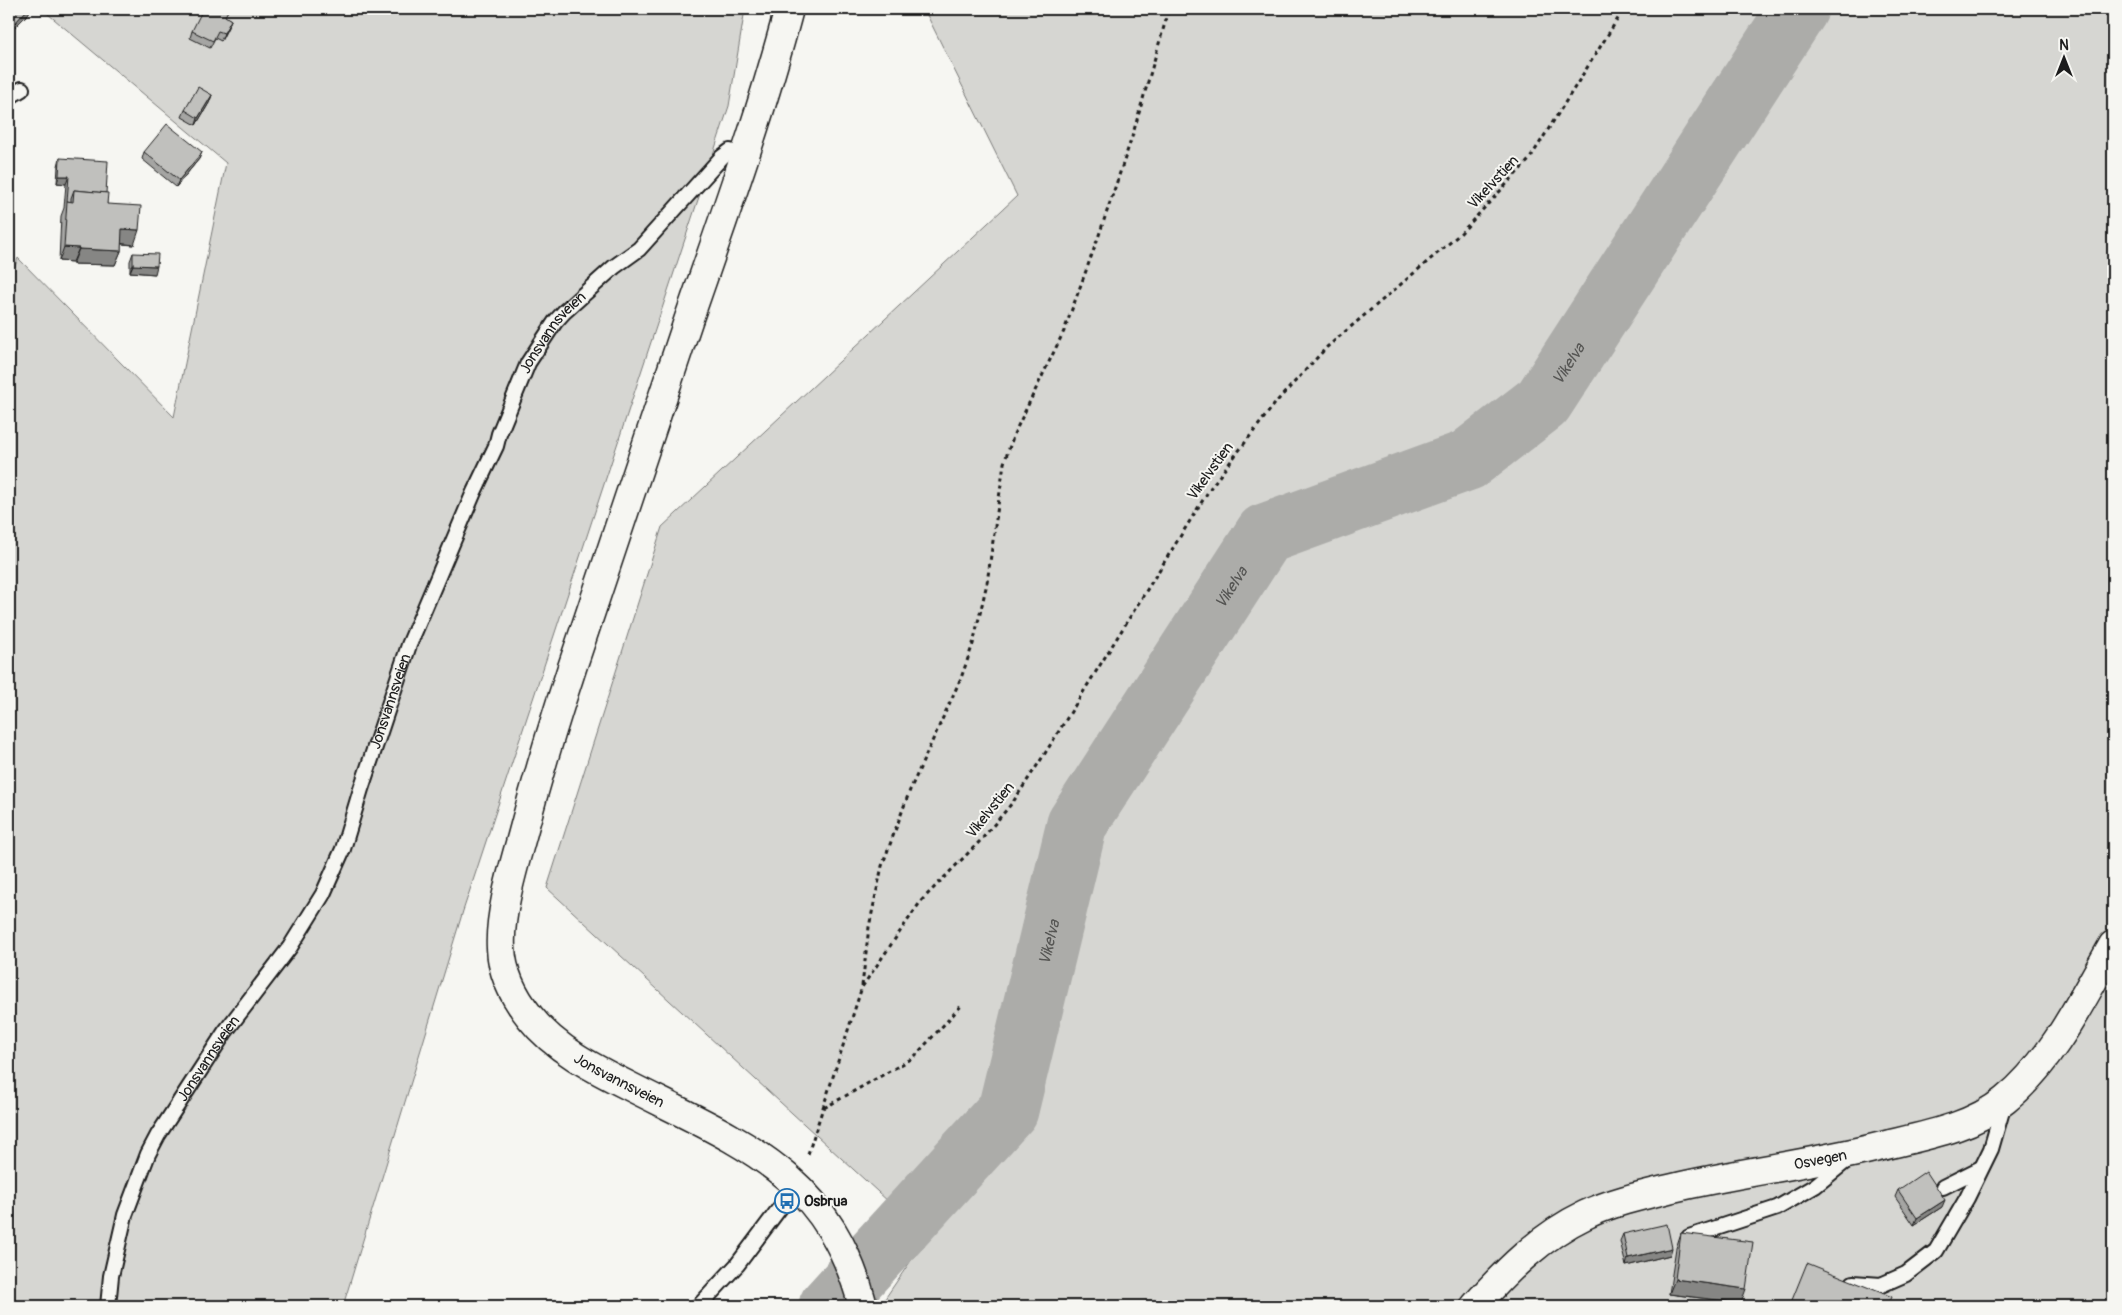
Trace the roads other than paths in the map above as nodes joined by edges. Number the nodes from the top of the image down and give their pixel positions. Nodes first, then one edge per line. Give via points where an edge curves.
1 (789, 9) edge
2 (22, 89) dead end
3 (9, 97) edge
4 (746, 156) junction
5 (2113, 945) edge
6 (2005, 1100) junction
7 (1855, 1153) junction
8 (1982, 1168) junction
9 (797, 1185) junction
10 (1943, 1187) dead end
11 (1689, 1237) edge
12 (1853, 1283) edge
13 (863, 1304) edge
14 (108, 1306) edge
15 (700, 1306) edge
16 (1475, 1306) edge

1 - 4 main road, Jonsvannsveien
2 - 3 lane
4 - 9 main road, Jonsvannsveien via 566,684 510,881 501,951 509,987 553,1042 601,1073 740,1142
4 - 14 lane, Jonsvannsveien via 730,151 722,157 639,249 564,312 528,363 496,446 410,645 343,849 323,894 295,939 225,1032 148,1154 125,1215 111,1276
5 - 6 main road, Osvegen via 2059,1038
6 - 7 main road, Osvegen via 1979,1117 1932,1134
6 - 8 lane
7 - 11 lane via 1815,1186 1777,1208
7 - 16 main road, Osvegen via 1704,1180 1634,1197 1584,1215 1542,1241 1503,1274
8 - 10 lane
8 - 12 lane via 1936,1251 1906,1274 1881,1285
9 - 13 main road, Jonsvannsveien via 833,1230 856,1280
9 - 15 lane via 737,1264

